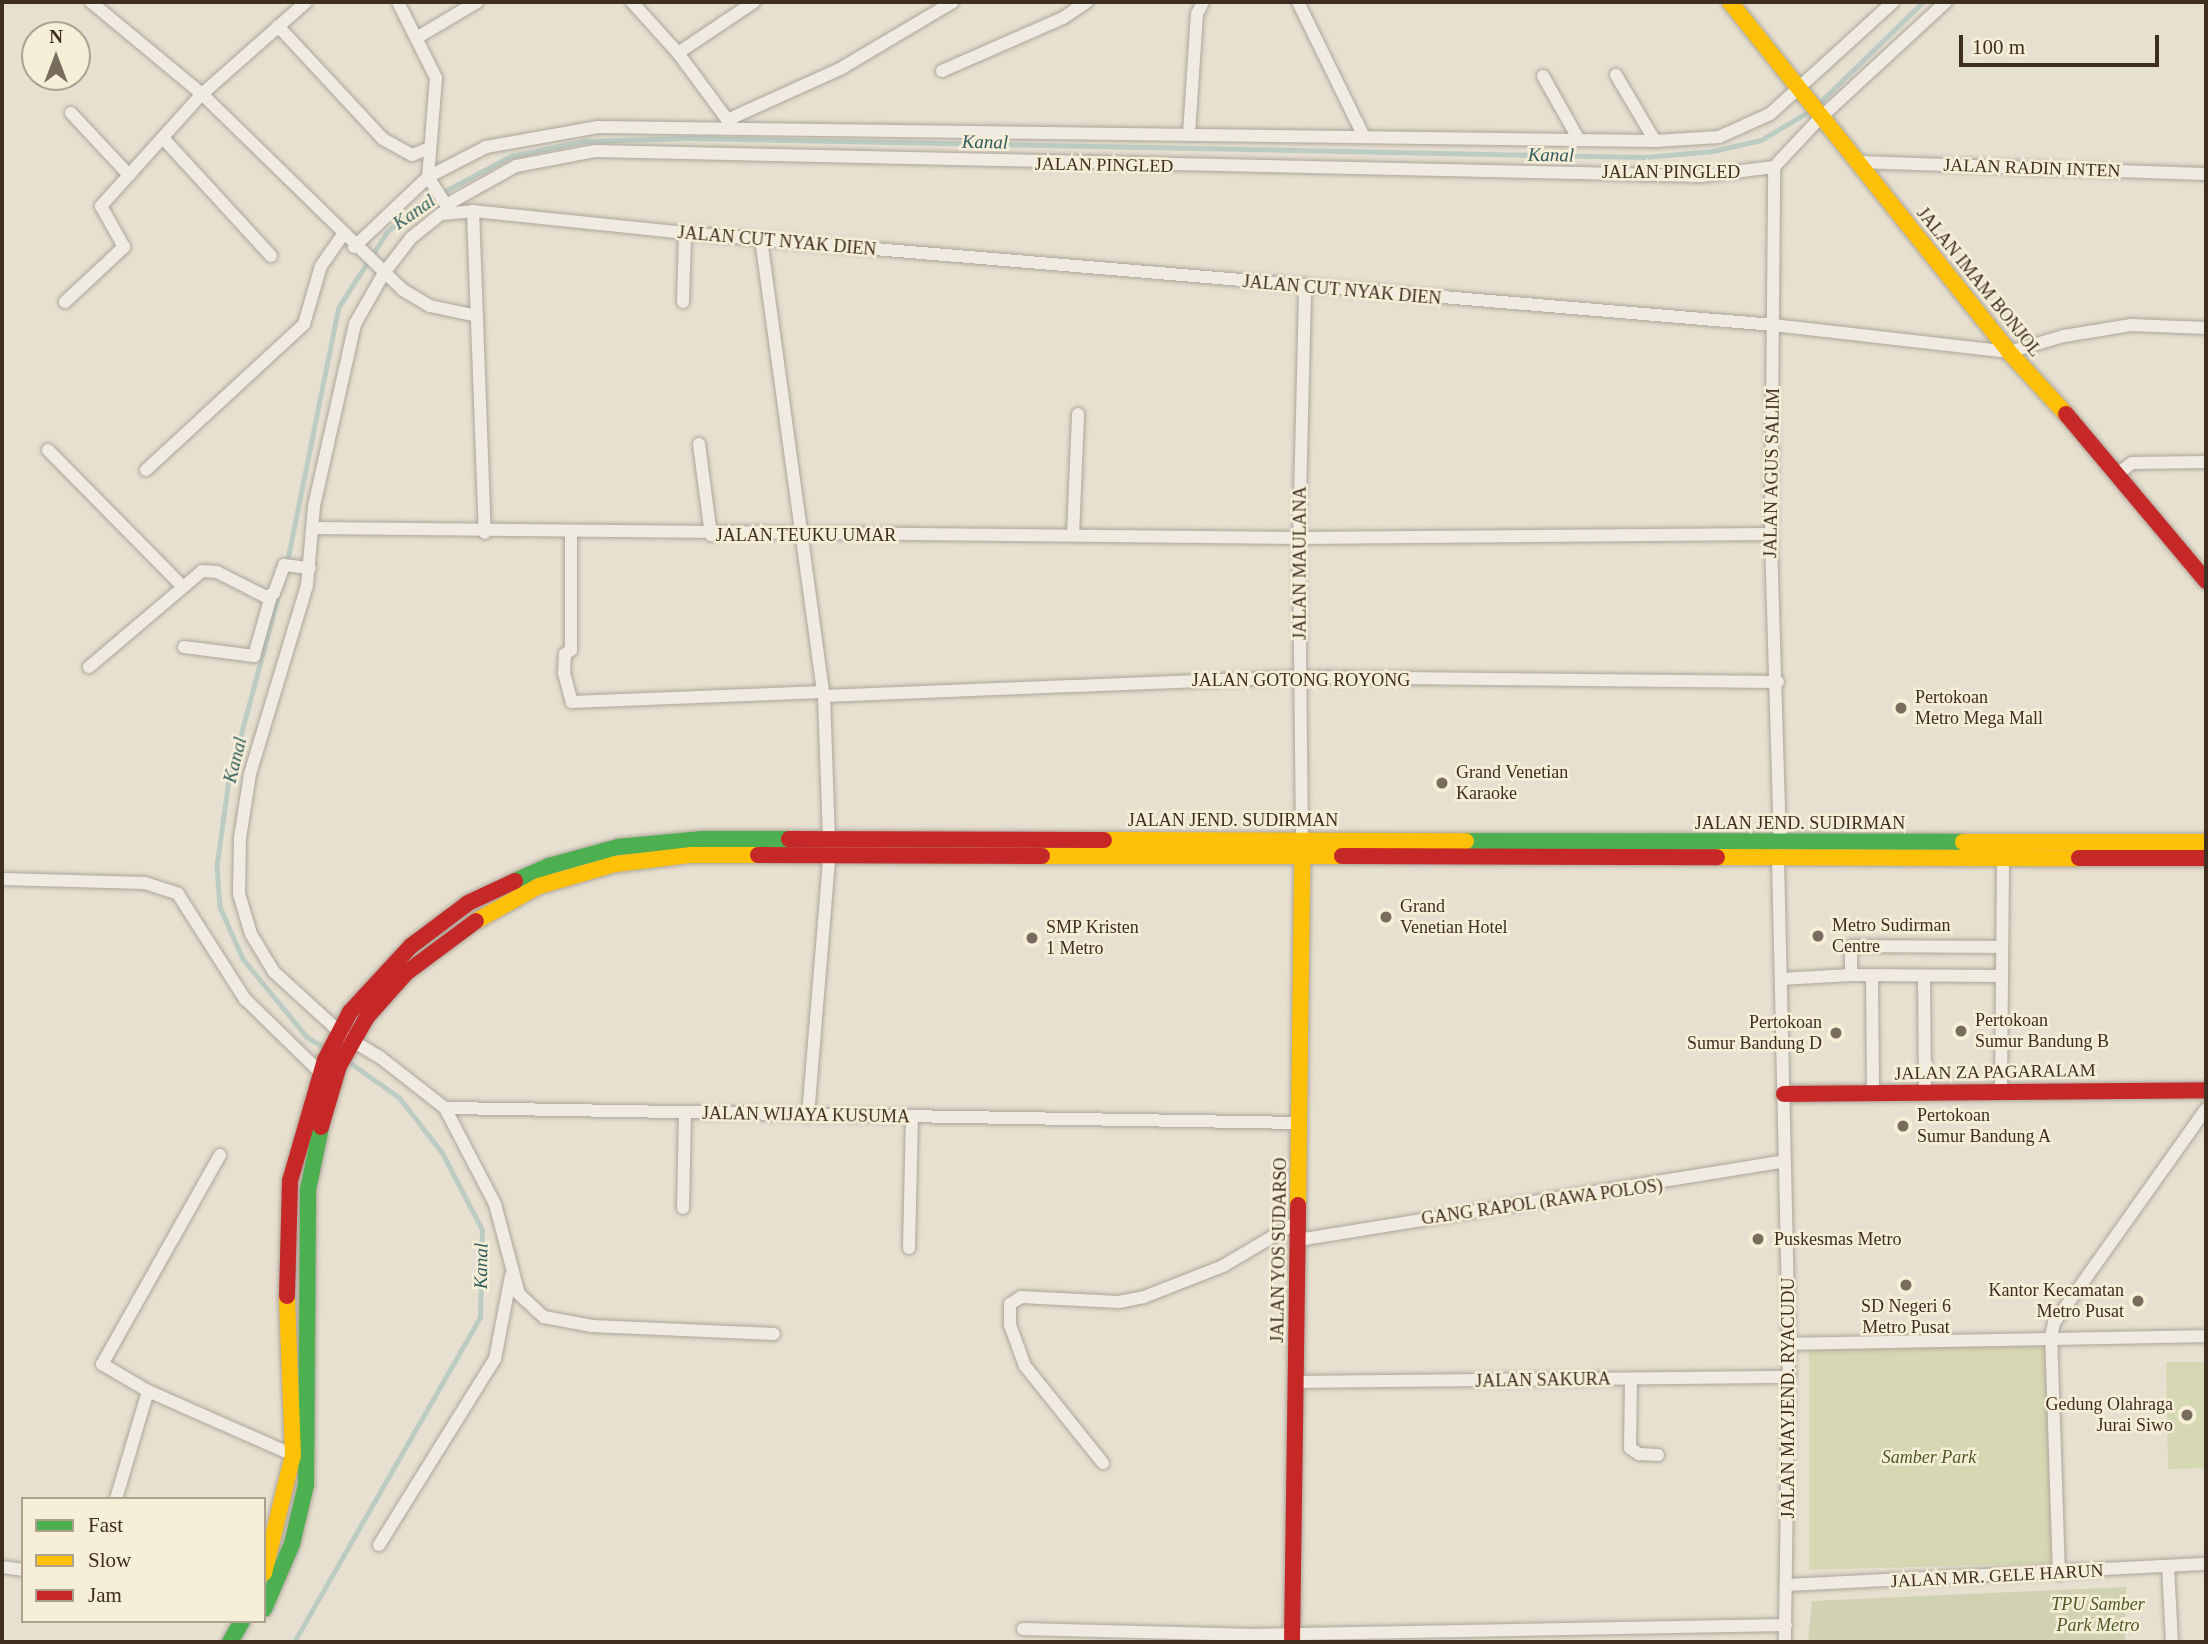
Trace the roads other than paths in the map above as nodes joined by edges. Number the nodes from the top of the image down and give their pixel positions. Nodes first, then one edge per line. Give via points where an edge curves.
1 (91, 2) edge
2 (306, 2) edge
3 (398, 2) edge
4 (477, 2) edge
5 (632, 2) edge
6 (754, 2) edge
7 (953, 2) edge
8 (1087, 2) edge
9 (1203, 2) edge
10 (1298, 2) edge
11 (1730, 2) edge
12 (1893, 2) edge
13 (1947, 2) edge
14 (278, 26) junction
15 (418, 37) junction
16 (678, 53) junction
17 (942, 71) dead end
18 (1616, 75) dead end
19 (1544, 76) dead end
20 (1799, 93) junction
21 (202, 94) junction
22 (71, 113) dead end
23 (1819, 119) junction
24 (731, 125) junction
25 (1189, 134) junction
26 (1364, 137) junction
27 (163, 138) junction
28 (1579, 140) junction
29 (1656, 141) junction
30 (429, 148) junction
31 (1858, 162) junction
32 (1774, 167) junction
33 (2206, 174) edge
34 (129, 175) junction
35 (429, 179) junction
36 (446, 206) junction
37 (474, 211) junction
38 (685, 233) junction
39 (343, 234) junction
40 (761, 239) junction
41 (358, 251) junction
42 (271, 256) dead end
43 (380, 270) junction
44 (1305, 287) junction
45 (65, 302) dead end
46 (682, 302) dead end
47 (477, 316) junction
48 (1773, 325) junction
49 (2206, 328) edge
50 (2009, 352) junction
51 (1078, 414) dead end
52 (699, 444) dead end
53 (48, 450) dead end
54 (2206, 462) edge
55 (146, 470) dead end
56 (2119, 473) junction
57 (313, 528) junction
58 (485, 533) junction
59 (571, 534) junction
60 (798, 534) junction
61 (1771, 534) junction
62 (711, 535) junction
63 (1073, 535) junction
64 (1299, 538) junction
65 (308, 568) junction
66 (2206, 581) edge
67 (184, 587) junction
68 (271, 596) junction
69 (184, 647) dead end
70 (89, 667) dead end
71 (1300, 677) junction
72 (1778, 682) junction
73 (824, 694) junction
74 (829, 838) junction
75 (954, 839) junction
76 (1302, 839) junction
77 (1506, 842) junction
78 (2206, 842) edge
79 (1779, 851) junction
80 (829, 858) junction
81 (954, 858) junction
82 (1303, 858) junction
83 (1506, 858) junction
84 (2003, 858) junction
85 (2206, 858) edge
86 (2, 878) edge
87 (2003, 947) junction
88 (1851, 975) junction
89 (1872, 975) junction
90 (1924, 976) junction
91 (2002, 976) junction
92 (1782, 979) junction
93 (342, 1040) junction
94 (329, 1070) junction
95 (2206, 1090) edge
96 (2001, 1091) junction
97 (1925, 1092) junction
98 (1873, 1093) junction
99 (1784, 1094) junction
100 (445, 1108) junction
101 (2206, 1109) edge
102 (685, 1113) junction
103 (808, 1116) junction
104 (912, 1116) junction
105 (1300, 1123) junction
106 (220, 1155) dead end
107 (1786, 1161) junction
108 (683, 1208) dead end
109 (1299, 1221) junction
110 (1298, 1240) junction
111 (909, 1248) dead end
112 (511, 1276) junction
113 (774, 1334) dead end
114 (2206, 1336) edge
115 (2051, 1337) junction
116 (1789, 1344) junction
117 (1789, 1377) junction
118 (1631, 1379) junction
119 (1297, 1382) junction
120 (148, 1391) junction
121 (293, 1455) junction
122 (1658, 1455) dead end
123 (1103, 1464) dead end
124 (117, 1497) edge
125 (285, 1502) junction
126 (302, 1505) junction
127 (379, 1545) dead end
128 (2206, 1564) edge
129 (266, 1566) edge
130 (2168, 1566) junction
131 (2, 1567) edge
132 (21, 1570) edge
133 (2059, 1574) junction
134 (1788, 1585) junction
135 (266, 1604) edge
136 (241, 1623) edge
137 (257, 1623) edge
138 (1786, 1625) junction
139 (1023, 1629) dead end
140 (1292, 1638) edge
141 (1243, 1639) edge
142 (230, 1642) edge
143 (246, 1642) edge
144 (1786, 1642) edge
145 (2172, 1642) edge

1 - 21 street
2 - 14 street
3 - 15 street
4 - 15 street
5 - 16 street
6 - 16 street
7 - 24 street via 840,69
8 - 17 street via 1063,18
9 - 25 street via 1197,15
10 - 26 street
11 - 20 main road, JALAN IMAM BONJOL
12 - 20 street
13 - 23 street
14 - 21 street
14 - 30 street via 383,139 412,155
15 - 30 street via 436,78
16 - 24 street
18 - 29 street
19 - 28 street
20 - 23 main road, JALAN IMAM BONJOL
20 - 29 street via 1753,126 1719,137
21 - 27 street
21 - 39 street
22 - 34 street
23 - 31 main road, JALAN IMAM BONJOL
23 - 32 street
24 - 25 street
24 - 35 street via 559,130 486,146
25 - 26 street
26 - 28 street
27 - 34 street
27 - 42 street
28 - 29 street
30 - 35 street
31 - 33 street, JALAN RADIN INTEN
31 - 50 main road, JALAN IMAM BONJOL
32 - 36 street, JALAN PINGLED via 1701,176 595,151 516,166
32 - 48 street, JALAN AGUS SALIM
34 - 45 street via 101,208 124,247
35 - 36 street
35 - 41 street
36 - 37 street, JALAN CUT NYAK DIEN
36 - 43 street
37 - 38 street, JALAN CUT NYAK DIEN
37 - 47 street
38 - 40 street, JALAN CUT NYAK DIEN
38 - 46 street
39 - 41 street
39 - 55 street via 321,266 304,324
40 - 44 street, JALAN CUT NYAK DIEN
40 - 60 street
41 - 43 street
43 - 47 street via 418,301
43 - 57 street via 355,324
44 - 48 street, JALAN CUT NYAK DIEN
44 - 64 street, JALAN MAULANA
47 - 58 street
48 - 50 street, JALAN CUT NYAK DIEN
48 - 61 street, JALAN AGUS SALIM
49 - 50 street via 2131,325 2064,335
50 - 56 main road, JALAN IMAM BONJOL
51 - 63 street
52 - 62 street
53 - 67 street
54 - 56 street via 2132,463
56 - 66 main road, JALAN IMAM BONJOL
57 - 58 street, JALAN TEUKU UMAR
57 - 65 street
58 - 59 street, JALAN TEUKU UMAR
59 - 62 street, JALAN TEUKU UMAR
59 - 73 street, JALAN GOTONG ROYONG via 571,650 565,654 564,673 572,702
60 - 62 street, JALAN TEUKU UMAR
60 - 63 street, JALAN TEUKU UMAR
60 - 73 street
61 - 64 street, JALAN TEUKU UMAR
61 - 72 street, JALAN AGUS SALIM
63 - 64 street, JALAN TEUKU UMAR
64 - 71 street, JALAN MAULANA
65 - 68 street via 285,565
65 - 93 street via 253,761 238,872 243,915 258,950
67 - 68 street via 206,570
67 - 70 street
68 - 69 street via 254,656
71 - 72 street, JALAN GOTONG ROYONG
71 - 73 street, JALAN GOTONG ROYONG
71 - 76 street, JALAN MAULANA
72 - 79 street, JALAN AGUS SALIM
73 - 74 street
74 - 75 main road, JALAN JEND. SUDIRMAN
74 - 93 main road, JALAN JEND. SUDIRMAN via 641,843 585,854 528,873 438,923 385,971
75 - 76 main road, JALAN JEND. SUDIRMAN
75 - 81 main road
76 - 77 main road, JALAN JEND. SUDIRMAN
76 - 82 main road, JALAN YOS SUDARSO
77 - 79 main road, JALAN JEND. SUDIRMAN
77 - 83 main road
78 - 79 main road, JALAN JEND. SUDIRMAN
79 - 83 main road, JALAN JEND. SUDIRMAN
79 - 84 main road, JALAN JEND. SUDIRMAN
79 - 92 street, JALAN MAYJEND. RYACUDU
80 - 81 main road, JALAN JEND. SUDIRMAN
80 - 93 main road, JALAN JEND. SUDIRMAN via 671,856 603,867 539,886 429,952
80 - 103 street
81 - 82 main road, JALAN JEND. SUDIRMAN
82 - 83 main road, JALAN JEND. SUDIRMAN
82 - 105 main road, JALAN YOS SUDARSO
84 - 85 main road, JALAN JEND. SUDIRMAN
84 - 87 street
86 - 94 street via 145,883 178,894 245,999
87 - 88 street via 1851,946
87 - 91 street
88 - 89 street
88 - 92 street
89 - 90 street
89 - 98 street
90 - 91 street
90 - 97 street
91 - 96 street
92 - 99 street, JALAN MAYJEND. RYACUDU
93 - 94 main road
93 - 100 street
94 - 121 main road via 295,1151 286,1224
94 - 126 main road via 308,1190 304,1261 309,1456
95 - 96 main road, JALAN ZA PAGARALAM
96 - 97 main road, JALAN ZA PAGARALAM
97 - 98 main road, JALAN ZA PAGARALAM
98 - 99 main road, JALAN ZA PAGARALAM
99 - 107 street, JALAN MAYJEND. RYACUDU
100 - 102 street, JALAN WIJAYA KUSUMA
100 - 112 street via 495,1204
101 - 115 street via 2058,1312
102 - 103 street, JALAN WIJAYA KUSUMA
102 - 108 street
103 - 104 street, JALAN WIJAYA KUSUMA
104 - 105 street, JALAN WIJAYA KUSUMA
104 - 111 street
105 - 109 main road, JALAN YOS SUDARSO
106 - 120 street via 102,1361
107 - 110 street, GANG RAPOL (RAWA POLOS) via 1654,1186
107 - 116 street, JALAN MAYJEND. RYACUDU
109 - 110 main road, JALAN YOS SUDARSO
109 - 123 street via 1223,1266 1144,1297 1119,1302 1014,1299 1009,1310 1016,1342 1035,1382
110 - 119 main road, JALAN YOS SUDARSO
112 - 113 street via 530,1307 565,1324
112 - 127 street via 495,1359
114 - 115 street
115 - 116 street
115 - 133 street
116 - 117 street, JALAN MAYJEND. RYACUDU
117 - 118 street, JALAN SAKURA
117 - 134 street, JALAN MAYJEND. RYACUDU
118 - 119 street, JALAN SAKURA
118 - 122 street via 1630,1448
119 - 140 main road, JALAN YOS SUDARSO
120 - 121 street
120 - 124 street
121 - 125 main road
125 - 126 main road
125 - 129 main road
126 - 135 main road via 292,1544
128 - 130 street, JALAN MR. GELE HARUN
130 - 133 street, JALAN MR. GELE HARUN
130 - 145 street
131 - 132 street
133 - 134 street, JALAN MR. GELE HARUN
134 - 138 street, JALAN MAYJEND. RYACUDU
136 - 142 main road
137 - 143 main road
138 - 140 street
138 - 144 street, JALAN MAYJEND. RYACUDU
139 - 141 street
140 - 141 street

